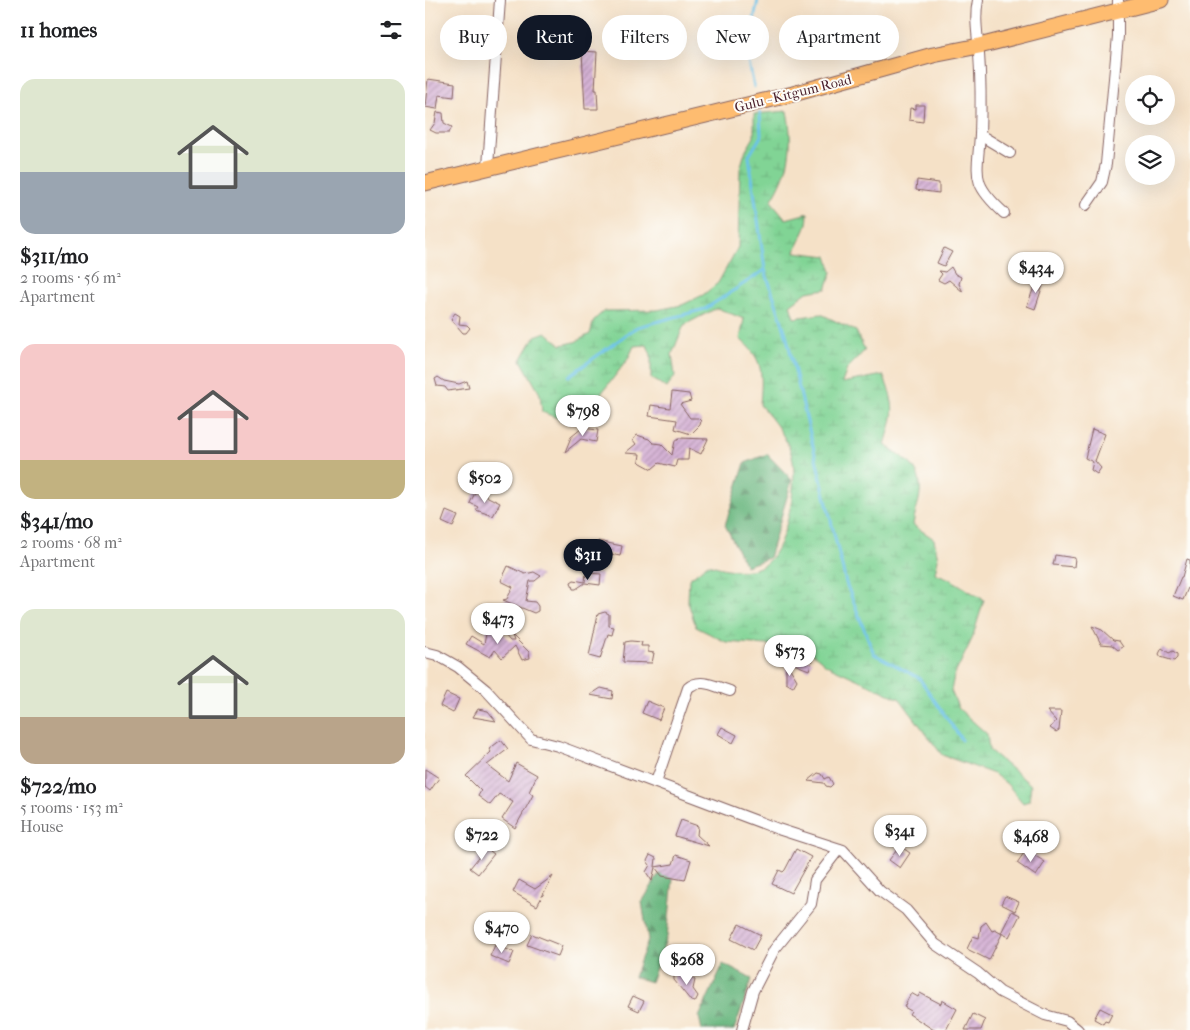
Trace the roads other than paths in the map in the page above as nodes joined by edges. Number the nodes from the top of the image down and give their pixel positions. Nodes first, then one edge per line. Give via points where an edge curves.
1 (500, 0) edge
2 (978, 0) edge
3 (1161, 0) edge
4 (1118, 5) edge
5 (979, 46) junction
6 (979, 135) junction
7 (1010, 153) dead end
8 (488, 166) junction
9 (425, 183) edge
10 (1086, 205) dead end
11 (1004, 213) dead end
12 (425, 652) edge
13 (730, 691) dead end
14 (656, 782) junction
15 (839, 849) junction
16 (742, 1030) edge
17 (1078, 1030) edge

1 - 8 street
2 - 5 street via 975,27
3 - 4 main road, Gulu - Kitgum Road
4 - 5 main road, Gulu - Kitgum Road
4 - 10 street via 1106,164 1102,182
5 - 6 street via 982,97
5 - 8 main road, Gulu - Kitgum Road
6 - 7 street
6 - 11 street via 979,186
8 - 9 main road, Gulu - Kitgum Road
12 - 14 street via 458,667 486,690 531,739
13 - 14 street via 702,682 688,688
14 - 15 street
15 - 16 street via 815,880 811,904 774,950 753,991
15 - 17 street via 880,891 906,910 935,944 1000,992 1045,1015 1067,1021

